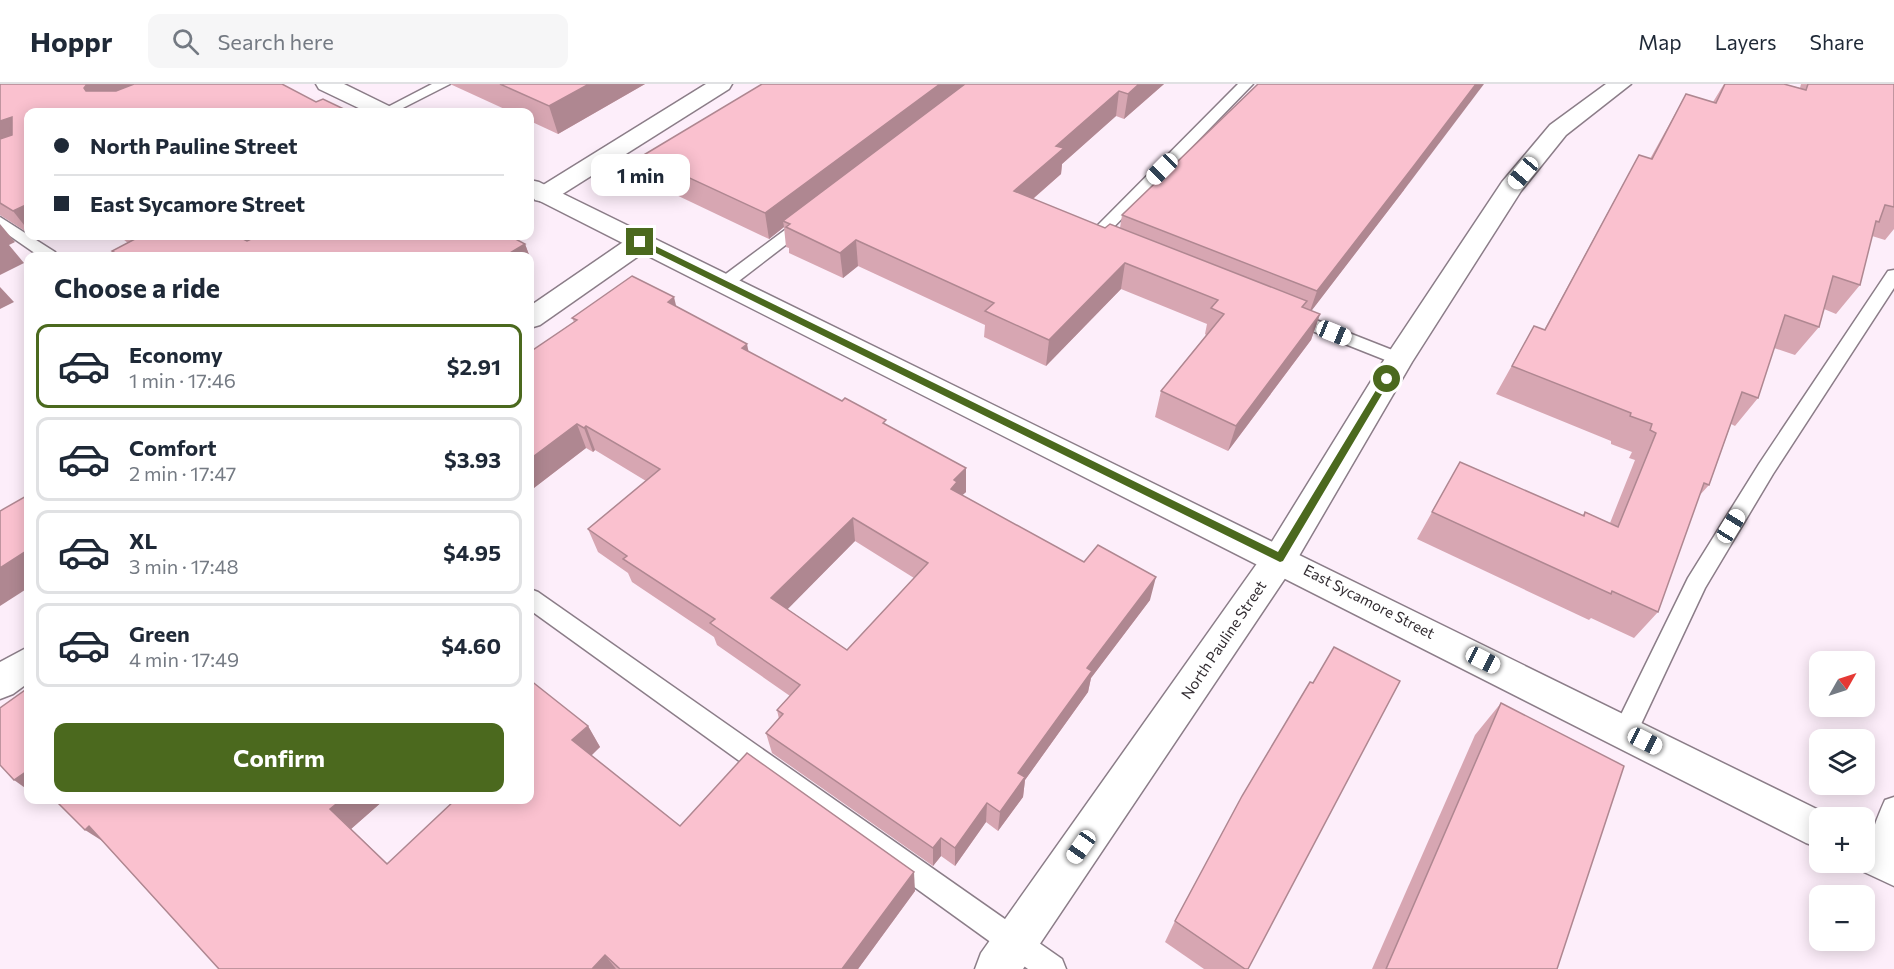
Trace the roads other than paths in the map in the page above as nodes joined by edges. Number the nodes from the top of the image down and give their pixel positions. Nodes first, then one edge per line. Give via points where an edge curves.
1 (327, 84) edge
2 (443, 84) edge
3 (721, 84) edge
4 (1246, 84) edge
5 (1620, 84) edge
6 (376, 108) edge
7 (392, 108) edge
8 (537, 191) edge
9 (818, 212) edge
10 (0, 222) edge
11 (24, 239) edge
12 (26, 240) edge
13 (640, 242) junction
14 (1128, 250) edge
15 (43, 252) edge
16 (1894, 275) edge
17 (725, 284) junction
18 (1269, 307) edge
19 (534, 316) edge
20 (1399, 359) junction
21 (1280, 558) junction
22 (534, 601) edge
23 (24, 666) edge
24 (0, 683) edge
25 (1625, 731) junction
26 (1894, 809) edge
27 (1809, 823) edge
28 (1880, 859) edge
29 (1006, 956) edge
30 (1052, 969) edge

1 - 6 street
2 - 7 lane
3 - 8 street
4 - 14 lane via 1095,237
5 - 20 street, North Pauline Street via 1558,130 1511,187
8 - 13 street, East Sycamore Street
9 - 17 lane
10 - 11 lane
12 - 15 lane
13 - 17 street, East Sycamore Street
13 - 19 street
16 - 25 lane via 1766,469 1696,584
17 - 21 street, East Sycamore Street
18 - 20 lane
20 - 21 street, North Pauline Street
21 - 25 street, East Sycamore Street
21 - 29 street, North Pauline Street
22 - 29 lane
23 - 24 street
25 - 27 street, East Sycamore Street
26 - 28 lane
29 - 30 lane

